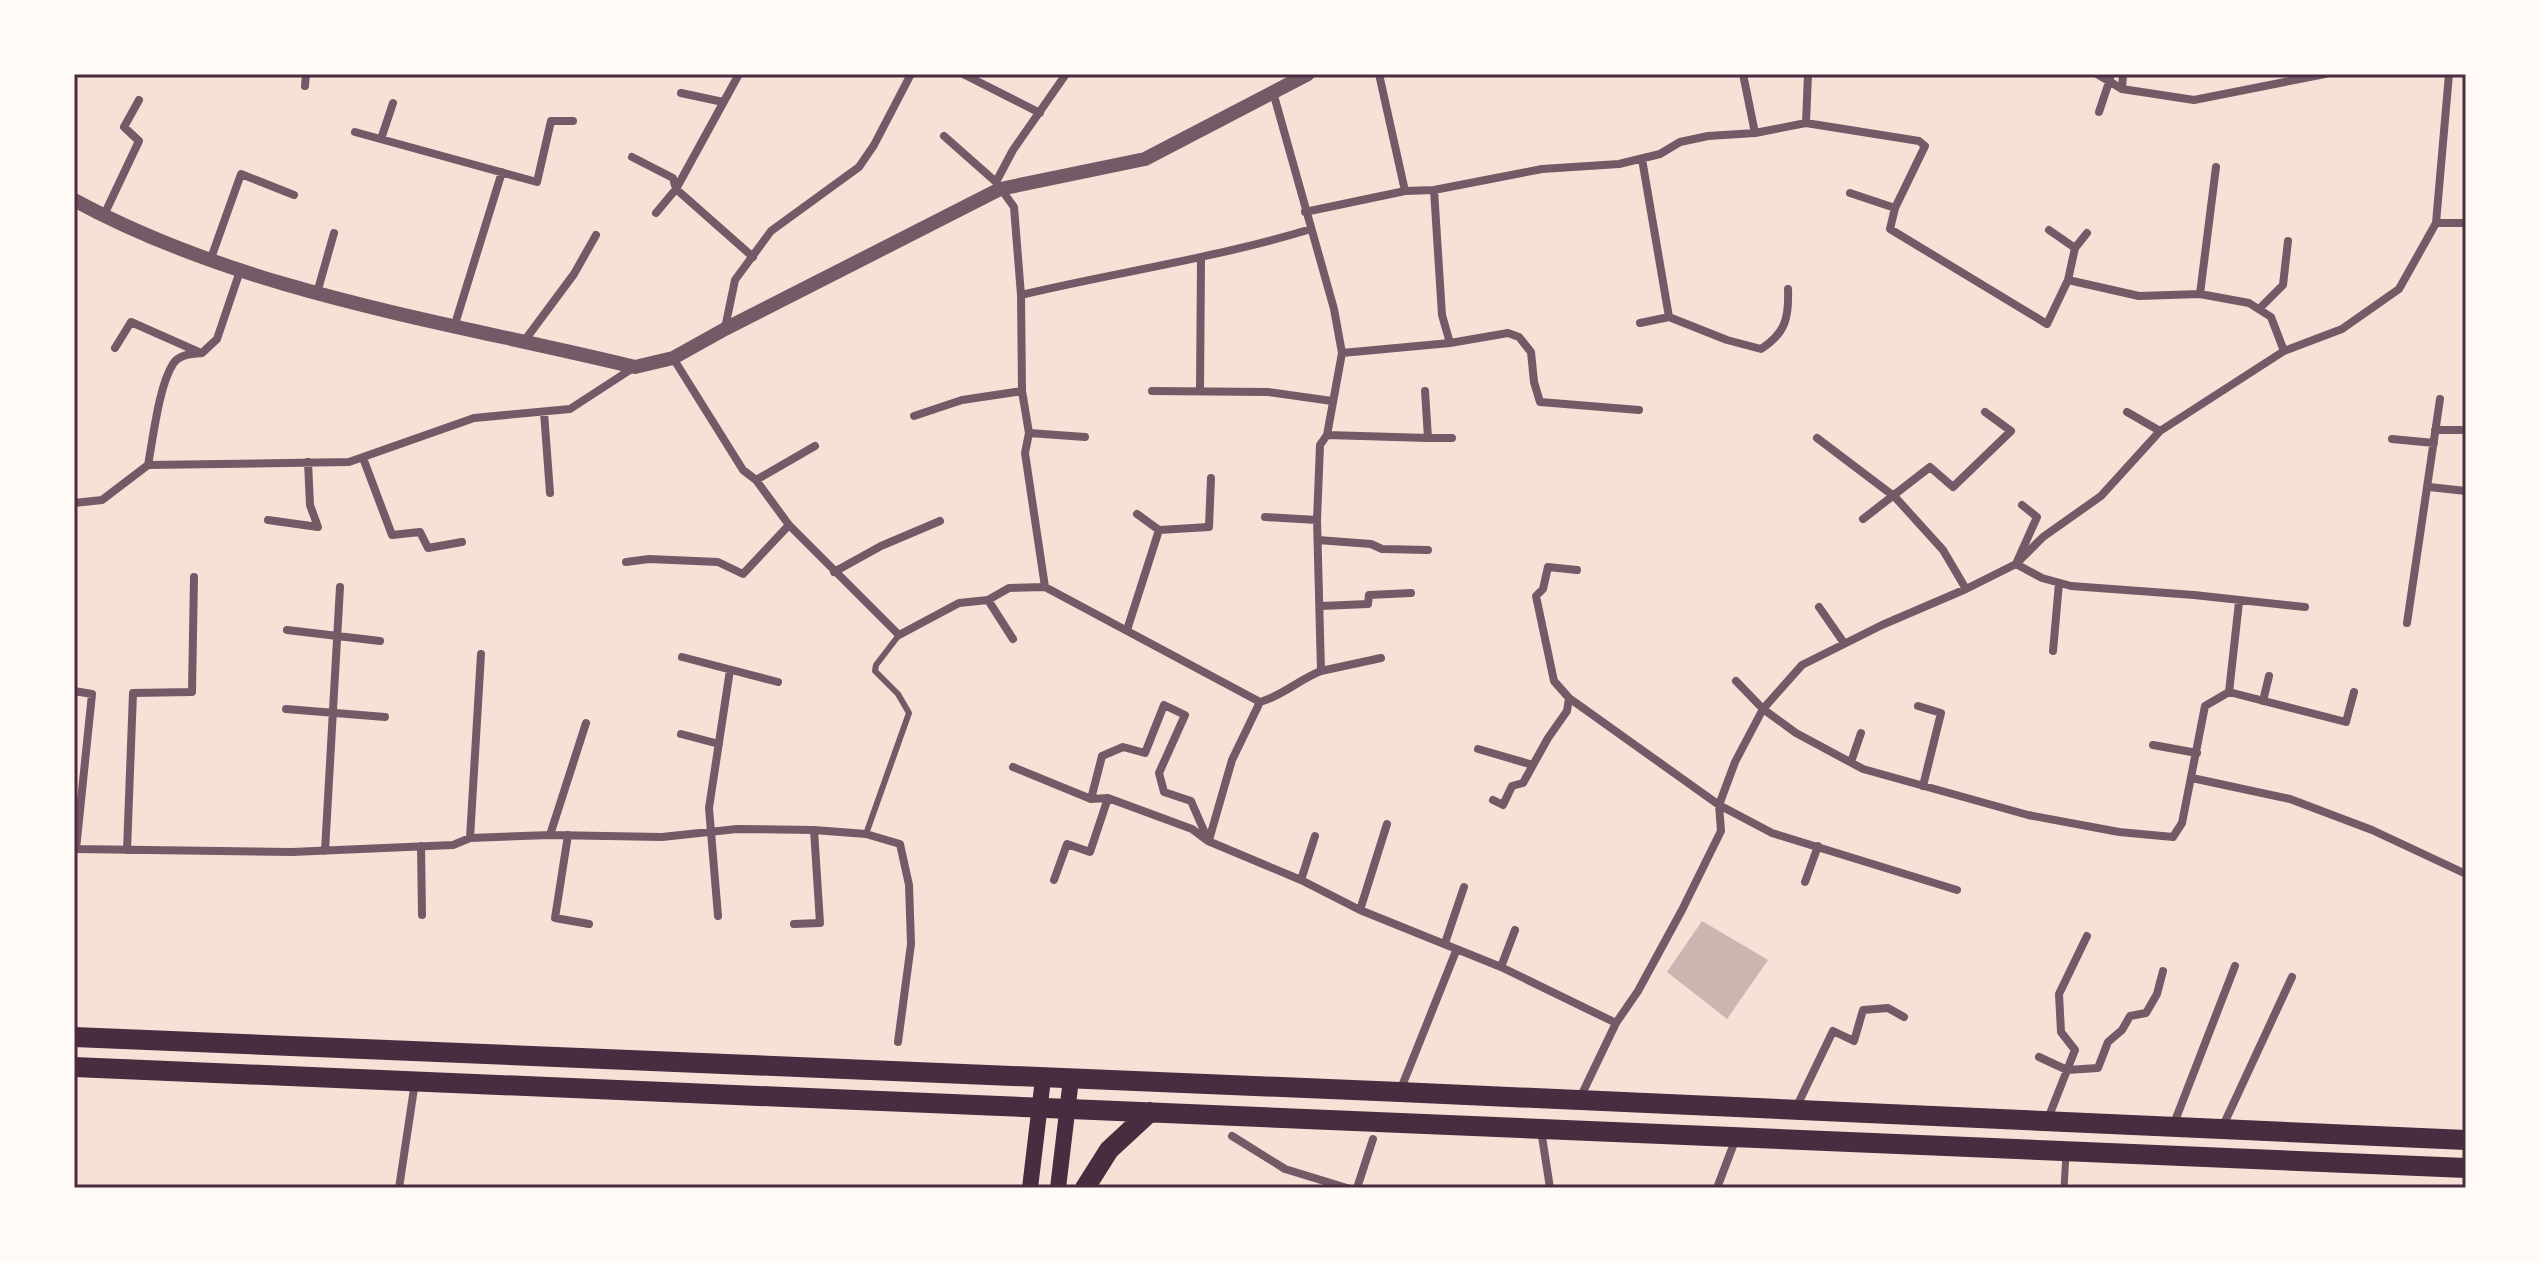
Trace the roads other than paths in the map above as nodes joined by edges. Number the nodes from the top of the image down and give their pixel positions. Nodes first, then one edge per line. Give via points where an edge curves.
1 (306, 74) edge
2 (739, 74) edge
3 (911, 74) edge
4 (963, 74) edge
5 (1066, 74) edge
6 (1308, 74) edge
7 (1379, 74) edge
8 (1743, 74) edge
9 (1808, 74) edge
10 (2097, 74) edge
11 (2123, 74) edge
12 (2325, 74) edge
13 (2449, 74) edge
14 (2110, 79) junction
15 (305, 86) dead end
16 (2122, 89) junction
17 (1273, 92) junction
18 (681, 93) dead end
19 (139, 100) dead end
20 (723, 102) junction
21 (393, 103) dead end
22 (2099, 112) dead end
23 (1040, 113) junction
24 (573, 121) dead end
25 (1806, 123) junction
26 (355, 132) dead end
27 (1755, 133) junction
28 (944, 136) dead end
29 (381, 139) junction
30 (632, 157) dead end
31 (1642, 159) junction
32 (2216, 167) dead end
33 (502, 172) junction
34 (998, 185) junction
35 (676, 189) junction
36 (1434, 190) junction
37 (1405, 191) junction
38 (1850, 193) dead end
39 (294, 195) dead end
40 (74, 200) edge
41 (1895, 208) junction
42 (1305, 212) junction
43 (656, 213) dead end
44 (103, 216) junction
45 (2436, 223) junction
46 (2466, 223) edge
47 (1311, 229) junction
48 (2049, 230) dead end
49 (334, 233) dead end
50 (2087, 233) dead end
51 (596, 235) dead end
52 (2288, 241) dead end
53 (2075, 248) junction
54 (753, 257) junction
55 (1201, 259) junction
56 (210, 261) junction
57 (240, 271) junction
58 (2068, 280) junction
59 (1788, 289) dead end
60 (317, 294) junction
61 (2200, 294) junction
62 (1021, 295) junction
63 (2260, 308) junction
64 (1669, 317) junction
65 (1640, 323) dead end
66 (455, 324) junction
67 (725, 329) junction
68 (525, 340) junction
69 (1450, 343) junction
70 (115, 348) dead end
71 (2284, 351) junction
72 (202, 353) junction
73 (1342, 353) junction
74 (673, 358) junction
75 (635, 367) junction
76 (1022, 391) junction
77 (1152, 391) dead end
78 (1200, 391) junction
79 (1425, 391) dead end
80 (2440, 399) dead end
81 (1332, 401) junction
82 (1639, 410) dead end
83 (544, 412) junction
84 (1985, 412) dead end
85 (2127, 412) dead end
86 (914, 416) dead end
87 (2435, 430) junction
88 (2461, 430) dead end
89 (2160, 431) junction
90 (1029, 433) junction
91 (1327, 435) junction
92 (1085, 437) dead end
93 (1428, 438) junction
94 (1452, 438) dead end
95 (1817, 438) dead end
96 (2392, 439) dead end
97 (2434, 443) junction
98 (815, 446) dead end
99 (363, 458) junction
100 (308, 462) junction
101 (148, 465) junction
102 (1211, 478) dead end
103 (756, 480) junction
104 (2429, 487) junction
105 (2466, 491) edge
106 (550, 493) dead end
107 (1895, 497) junction
108 (74, 503) edge
109 (2022, 505) dead end
110 (1137, 514) dead end
111 (1265, 517) dead end
112 (1863, 519) dead end
113 (268, 520) dead end
114 (1317, 520) junction
115 (940, 521) dead end
116 (789, 525) junction
117 (1159, 530) junction
118 (1318, 540) junction
119 (462, 542) dead end
120 (1428, 550) dead end
121 (626, 562) dead end
122 (2016, 564) junction
123 (1577, 570) dead end
124 (834, 572) junction
125 (194, 577) dead end
126 (2059, 583) junction
127 (340, 587) dead end
128 (1045, 587) junction
129 (1966, 589) junction
130 (1411, 593) dead end
131 (988, 600) junction
132 (2239, 602) junction
133 (1321, 606) junction
134 (1819, 607) dead end
135 (2305, 607) dead end
136 (2407, 623) dead end
137 (287, 630) dead end
138 (1127, 630) junction
139 (899, 635) junction
140 (337, 636) junction
141 (1013, 639) dead end
142 (380, 641) dead end
143 (1844, 643) junction
144 (2053, 651) dead end
145 (481, 654) dead end
146 (682, 657) dead end
147 (1381, 658) dead end
148 (730, 670) junction
149 (1321, 671) junction
150 (2269, 676) dead end
151 (1736, 681) dead end
152 (778, 682) dead end
153 (74, 691) edge
154 (2229, 692) junction
155 (2354, 692) dead end
156 (1569, 698) junction
157 (2263, 701) junction
158 (1260, 702) junction
159 (1918, 706) dead end
160 (286, 709) dead end
161 (1763, 709) junction
162 (333, 713) junction
163 (385, 717) dead end
164 (586, 723) dead end
165 (1861, 733) dead end
166 (681, 734) dead end
167 (719, 744) junction
168 (2153, 745) dead end
169 (1478, 749) dead end
170 (2197, 753) junction
171 (1851, 762) junction
172 (1533, 765) junction
173 (1013, 767) dead end
174 (2192, 778) junction
175 (1923, 786) junction
176 (1108, 798) junction
177 (1091, 799) junction
178 (1493, 800) dead end
179 (1719, 805) junction
180 (1387, 824) dead end
181 (814, 830) junction
182 (710, 832) junction
183 (866, 834) junction
184 (550, 835) junction
185 (568, 835) junction
186 (1315, 836) dead end
187 (470, 838) junction
188 (1208, 841) junction
189 (421, 846) junction
190 (1818, 846) junction
191 (75, 849) edge
192 (127, 850) junction
193 (325, 851) junction
194 (2466, 874) edge
195 (1054, 880) dead end
196 (1301, 880) junction
197 (1805, 882) dead end
198 (1464, 887) dead end
199 (1957, 890) dead end
200 (1360, 910) junction
201 (422, 915) dead end
202 (718, 916) dead end
203 (589, 924) dead end
204 (794, 924) dead end
205 (1515, 930) dead end
206 (2087, 936) dead end
207 (1445, 943) junction
208 (1456, 951) junction
209 (2235, 966) dead end
210 (1501, 967) junction
211 (2163, 971) dead end
212 (2292, 977) dead end
213 (1904, 1017) dead end
214 (1616, 1023) junction
215 (74, 1037) edge
216 (898, 1042) dead end
217 (2039, 1057) dead end
218 (74, 1067) edge
219 (2067, 1070) junction
220 (1043, 1079) junction
221 (1071, 1079) junction
222 (415, 1081) junction
223 (1400, 1092) junction
224 (1578, 1101) junction
225 (1040, 1108) junction
226 (1069, 1109) junction
227 (1794, 1111) junction
228 (1150, 1112) junction
229 (2047, 1122) junction
230 (2173, 1127) junction
231 (1541, 1129) junction
232 (2221, 1129) junction
233 (2273, 1131) junction
234 (1232, 1136) dead end
235 (1736, 1138) junction
236 (1373, 1139) dead end
237 (2466, 1140) edge
238 (2066, 1151) junction
239 (2273, 1160) junction
240 (2466, 1168) edge
241 (399, 1188) edge
242 (1030, 1188) edge
243 (1058, 1188) edge
244 (1085, 1188) edge
245 (1347, 1188) edge
246 (1357, 1188) edge
247 (1550, 1188) edge
248 (1717, 1188) edge
249 (2064, 1188) edge

1 - 15 street
2 - 20 street
3 - 54 street via 859,167 771,231
4 - 23 street
5 - 23 street
6 - 17 street
7 - 37 street
8 - 27 street
9 - 25 street
10 - 14 street
11 - 16 street
12 - 16 street via 2194,100
13 - 45 street
14 - 16 street
14 - 22 street
17 - 34 street via 1145,159
17 - 42 street
18 - 20 street
19 - 44 street via 124,127 139,141
20 - 35 street
21 - 29 street
23 - 34 street via 1013,150
24 - 33 street via 551,121 537,182
25 - 27 street
25 - 41 street via 1925,146
26 - 29 street
27 - 31 street via 1694,139
28 - 34 street
29 - 33 street
30 - 35 street via 673,178
31 - 36 street via 1542,169
31 - 64 street
32 - 61 street
33 - 66 street
34 - 62 street via 1014,207
34 - 67 street
35 - 43 street
35 - 54 street
36 - 37 street
36 - 69 street via 1442,315
37 - 42 street
38 - 41 street
39 - 56 street via 241,174
40 - 44 street
41 - 58 street via 1890,229 2047,324
42 - 47 street
44 - 56 street
45 - 46 street
45 - 71 street via 2399,289 2342,329
47 - 55 street
47 - 73 street
48 - 53 street
49 - 60 street
50 - 53 street
51 - 68 street
52 - 63 street via 2283,285
53 - 58 street
54 - 67 street via 735,280
55 - 62 street
55 - 78 street
56 - 57 street
57 - 60 street
57 - 72 street via 217,339
58 - 61 street via 2139,296
59 - 64 street via 1789,315 1775,340 1761,349
60 - 66 street
61 - 63 street
62 - 76 street
63 - 71 street via 2271,317
64 - 65 street
66 - 68 street
67 - 74 street
68 - 75 street
69 - 73 street
69 - 82 street via 1508,333 1531,352 1540,402
70 - 72 street via 131,322
71 - 89 street
72 - 101 street via 173,362 157,410
73 - 81 street
74 - 75 street
74 - 103 street via 743,470
75 - 83 street via 570,409
76 - 86 street via 962,400
76 - 90 street
77 - 78 street
78 - 81 street via 1268,392
79 - 93 street
80 - 87 street
81 - 91 street
83 - 99 street via 474,418
83 - 106 street
84 - 107 street via 2011,431 1953,487 1930,467
85 - 89 street
87 - 88 street
87 - 97 street
89 - 122 street via 2101,496 2043,537
90 - 92 street
90 - 128 street via 1025,453
91 - 93 street
91 - 114 street via 1320,445
93 - 94 street
95 - 107 street
96 - 97 street
97 - 104 street
98 - 103 street
99 - 100 street
99 - 119 street via 392,535 420,532 428,548
100 - 101 street
100 - 113 street via 310,505 318,527
101 - 108 street via 102,500
102 - 117 street via 1209,527
103 - 116 street
104 - 105 street
104 - 136 street
107 - 112 street
107 - 129 street via 1943,550
109 - 122 street via 2037,517
110 - 117 street
111 - 114 street
114 - 118 street
115 - 124 street
116 - 121 street via 743,574 718,562
116 - 124 street
117 - 138 street
118 - 120 street
118 - 133 street
122 - 126 street
122 - 129 street
123 - 156 street via 1548,567 1536,596 1554,681
124 - 139 street
125 - 192 street via 192,692 133,693
126 - 132 street
126 - 144 street
127 - 140 street
128 - 131 street via 1009,588
128 - 138 street
129 - 143 street
130 - 133 street via 1369,595 1368,604
131 - 139 street via 959,603
131 - 141 street
132 - 135 street
132 - 154 street
133 - 149 street
134 - 143 street
137 - 140 street
138 - 158 street
139 - 183 lane via 875,671 909,713
140 - 142 street
140 - 162 street
143 - 161 street via 1802,665
145 - 187 street
146 - 148 street
147 - 149 street
148 - 152 street
148 - 167 street
149 - 158 street via 1279,697
150 - 157 street
151 - 161 street
153 - 191 street via 92,694
154 - 157 street
154 - 170 street via 2205,706
155 - 157 street via 2346,722
156 - 172 street via 1567,711
156 - 179 street
158 - 188 street via 1232,760
159 - 175 street via 1941,713
160 - 162 street
161 - 171 street
161 - 179 street
162 - 163 street
162 - 193 street
164 - 184 street
165 - 171 street
166 - 167 street
167 - 182 street
168 - 170 street
169 - 172 street
170 - 174 street
171 - 175 street
172 - 178 street via 1523,783 1512,786 1503,805
173 - 177 street
174 - 175 street via 2182,823 2173,837 2028,815
174 - 194 street via 2290,799
176 - 177 street
176 - 188 street via 1192,829
176 - 195 street via 1090,852 1067,844
177 - 188 street via 1102,756 1123,747 1145,753 1164,705 1185,715 1159,773 1164,792 1191,801
179 - 190 street via 1772,833
179 - 214 street via 1721,831 1668,937
180 - 200 street
181 - 182 street
181 - 183 street
181 - 204 street via 820,923
182 - 185 street
182 - 202 street
183 - 216 street via 900,844 909,885 911,944
184 - 185 street
184 - 187 street
185 - 203 street via 555,918
186 - 196 street
187 - 189 street via 453,845
188 - 196 street
189 - 193 street
189 - 201 street
190 - 197 street
190 - 199 street
191 - 192 street
192 - 193 street
196 - 200 street
198 - 207 street
200 - 207 street
205 - 210 street
206 - 219 street via 2059,994 2061,1032 2075,1050
207 - 208 street
208 - 210 street
208 - 223 street
209 - 230 street
210 - 214 street
211 - 219 street via 2146,1013 2130,1016 2108,1042 2098,1068
212 - 232 street
213 - 227 street via 1888,1008 1863,1010 1854,1041 1833,1031
214 - 224 street
215 - 220 main road
217 - 219 street
218 - 222 main road
219 - 229 street
220 - 221 main road
220 - 225 main road
221 - 223 main road
221 - 226 main road
222 - 225 main road
222 - 241 street
223 - 224 main road
224 - 227 main road
225 - 226 main road
225 - 242 main road
226 - 228 main road
226 - 243 main road
227 - 229 main road
228 - 231 main road
228 - 244 main road via 1109,1150
229 - 230 main road
230 - 232 main road
231 - 235 main road
231 - 247 street
232 - 233 main road
233 - 237 main road
233 - 239 main road
234 - 245 street via 1285,1169
235 - 238 main road
235 - 248 street
236 - 246 street
238 - 239 main road
238 - 249 street
239 - 240 main road

